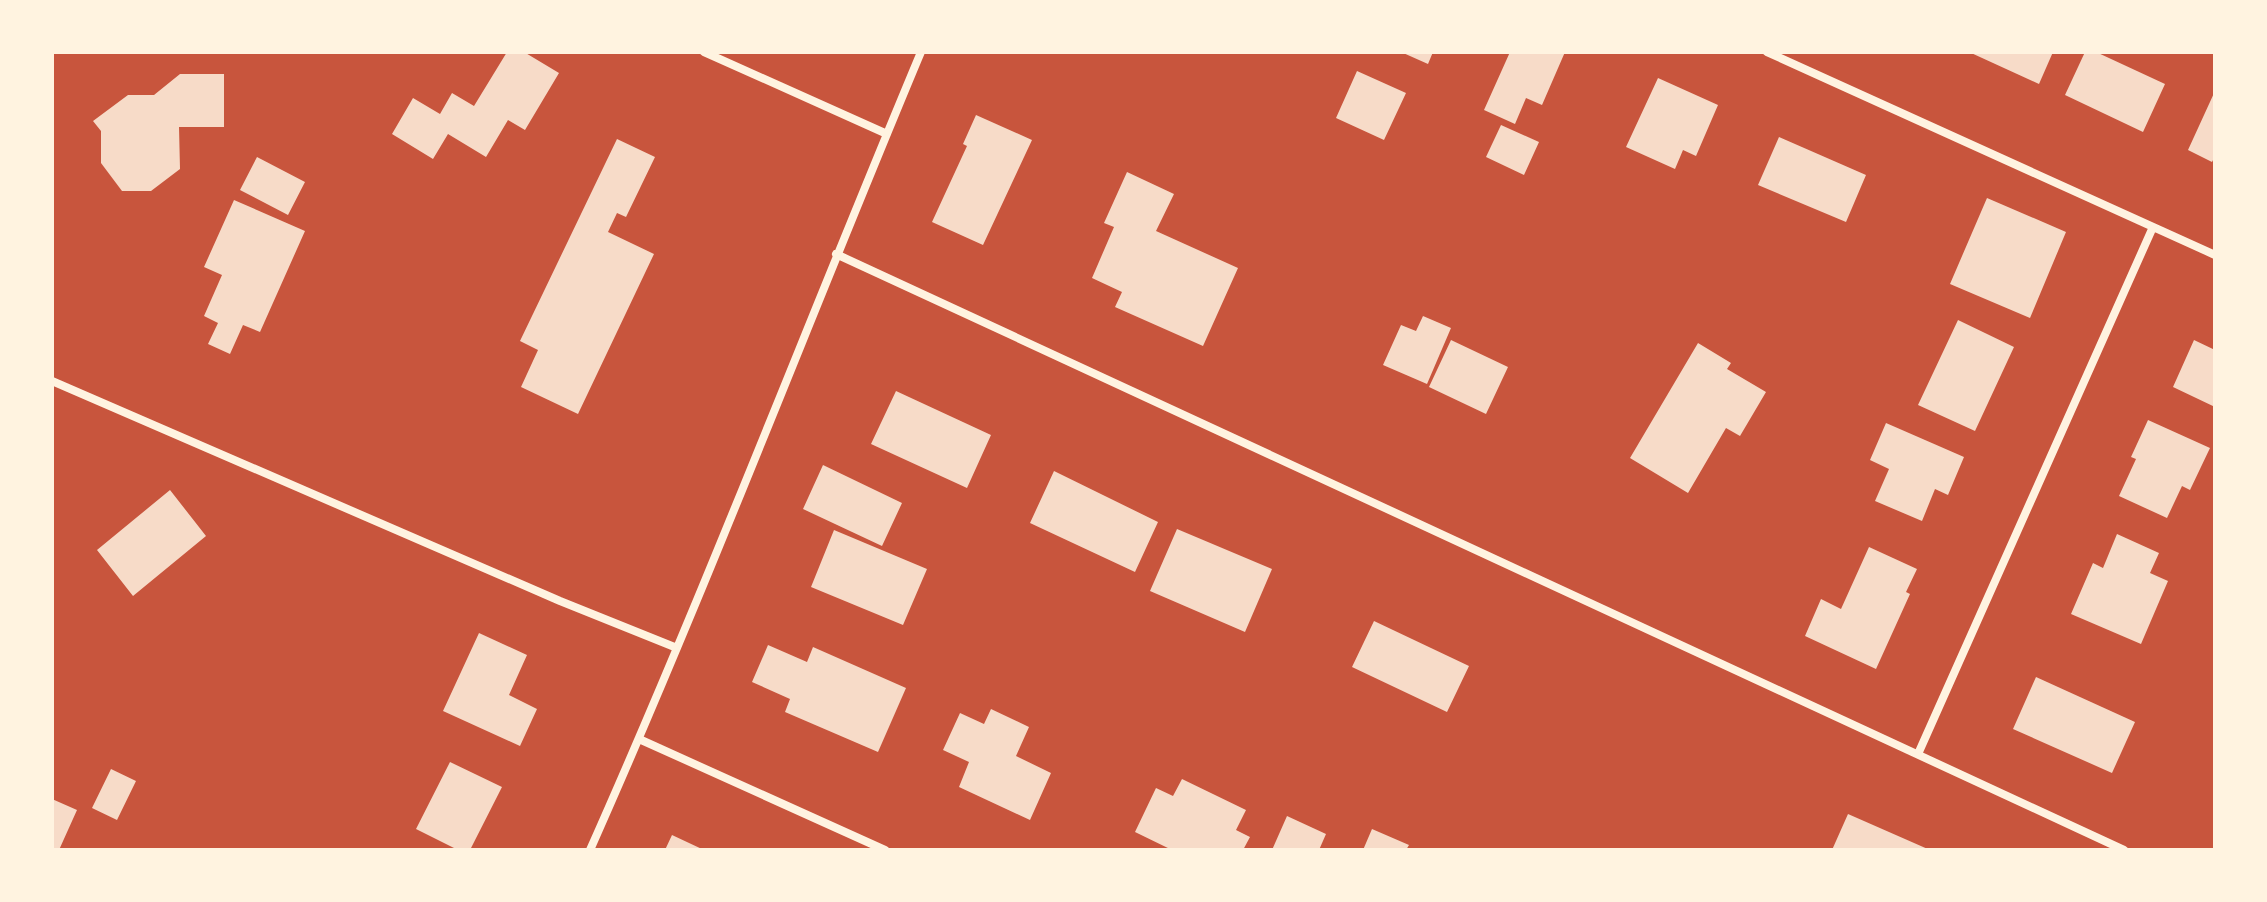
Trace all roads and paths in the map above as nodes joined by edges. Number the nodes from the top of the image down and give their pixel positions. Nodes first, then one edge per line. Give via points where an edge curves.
1 (704, 52) edge
2 (921, 52) edge
3 (1767, 52) edge
4 (887, 134) junction
5 (2153, 227) junction
6 (836, 254) junction
7 (2215, 255) edge
8 (52, 381) edge
9 (677, 648) junction
10 (639, 739) junction
11 (1918, 754) junction
12 (590, 850) edge
13 (885, 850) edge
14 (2124, 850) edge

1 - 4 street
2 - 4 street
3 - 5 street
4 - 6 street
5 - 7 street
5 - 11 street
6 - 9 street
6 - 11 street
8 - 9 street
9 - 10 street
10 - 12 street
10 - 13 street
11 - 14 street

